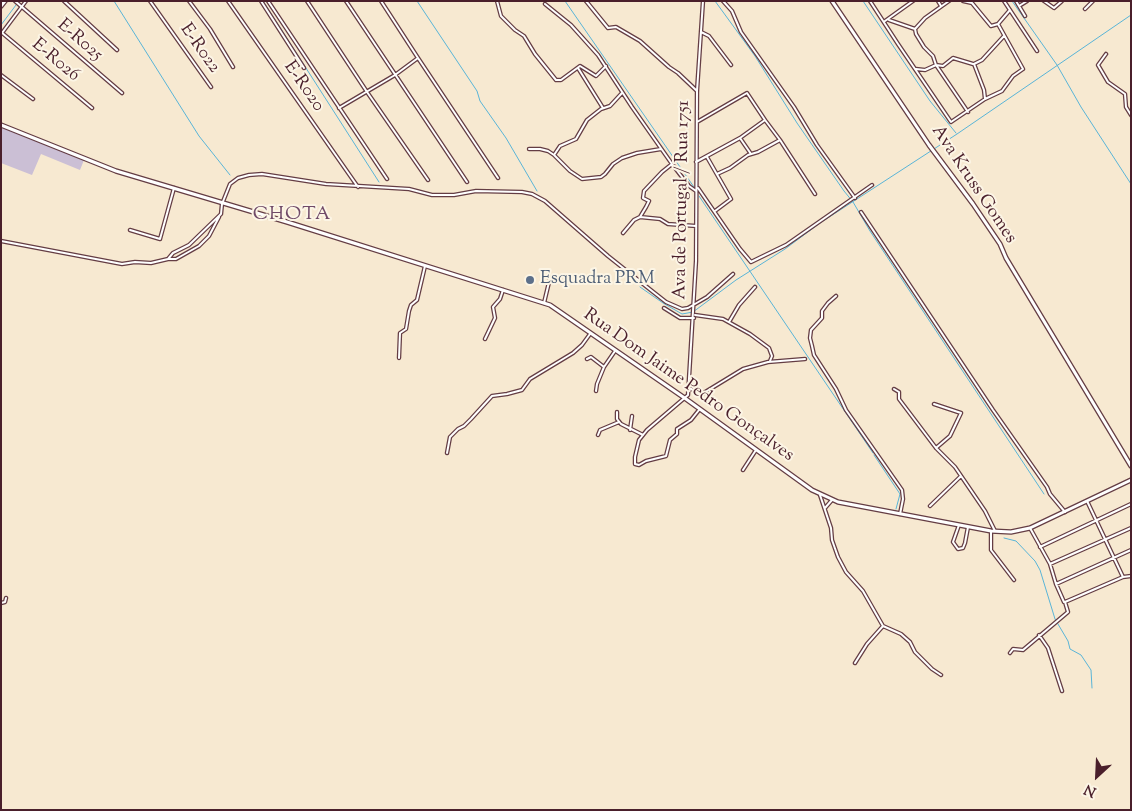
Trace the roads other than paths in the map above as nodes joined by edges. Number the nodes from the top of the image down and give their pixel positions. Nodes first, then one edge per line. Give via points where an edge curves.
1 (5, 1) edge
2 (26, 1) edge
3 (64, 1) edge
4 (150, 1) edge
5 (188, 1) edge
6 (228, 1) edge
7 (261, 1) edge
8 (268, 1) edge
9 (307, 1) edge
10 (346, 1) edge
11 (381, 1) edge
12 (497, 1) edge
13 (586, 1) edge
14 (703, 1) edge
15 (724, 1) edge
16 (832, 1) edge
17 (870, 1) edge
18 (913, 1) edge
19 (938, 1) edge
20 (949, 1) edge
21 (963, 1) edge
22 (1004, 1) edge
23 (1016, 1) edge
24 (1027, 1) edge
25 (1044, 1) edge
26 (1062, 1) edge
27 (15, 2) edge
28 (1092, 2) edge
29 (545, 4) dead end
30 (1, 6) edge
31 (20, 6) junction
32 (941, 6) junction
33 (1019, 6) junction
34 (1084, 9) dead end
35 (1010, 10) junction
36 (1025, 16) dead end
37 (888, 19) junction
38 (884, 22) junction
39 (998, 24) junction
40 (915, 29) junction
41 (2, 32) edge
42 (700, 32) junction
43 (1004, 36) junction
44 (117, 50) dead end
45 (1037, 51) dead end
46 (1106, 54) dead end
47 (418, 58) junction
48 (974, 64) junction
49 (731, 65) dead end
50 (936, 65) junction
51 (606, 66) junction
52 (233, 67) dead end
53 (304, 68) dead end
54 (578, 68) junction
55 (916, 69) junction
56 (1, 75) edge
57 (395, 75) junction
58 (210, 87) dead end
59 (697, 91) junction
60 (367, 92) junction
61 (622, 92) junction
62 (122, 94) dead end
63 (33, 98) dead end
64 (985, 100) junction
65 (92, 108) dead end
66 (339, 108) junction
67 (603, 108) junction
68 (968, 112) junction
69 (1131, 115) edge
70 (765, 120) junction
71 (698, 122) junction
72 (1, 125) edge
73 (740, 138) junction
74 (780, 140) junction
75 (662, 149) junction
76 (529, 150) dead end
77 (751, 154) junction
78 (554, 155) junction
79 (707, 157) junction
80 (696, 162) junction
81 (672, 164) junction
82 (717, 174) junction
83 (498, 178) dead end
84 (387, 179) dead end
85 (428, 180) dead end
86 (467, 182) dead end
87 (872, 185) dead end
88 (358, 187) junction
89 (697, 187) junction
90 (174, 188) junction
91 (697, 191) junction
92 (815, 194) dead end
93 (855, 198) junction
94 (222, 204) junction
95 (715, 211) junction
96 (862, 212) dead end
97 (221, 214) junction
98 (640, 217) junction
99 (696, 226) junction
100 (130, 230) dead end
101 (623, 233) dead end
102 (1, 241) edge
103 (168, 259) junction
104 (426, 266) junction
105 (733, 274) dead end
106 (550, 278) dead end
107 (755, 287) dead end
108 (503, 290) junction
109 (836, 296) dead end
110 (544, 303) junction
111 (694, 304) junction
112 (664, 308) dead end
113 (694, 316) junction
114 (729, 322) junction
115 (590, 334) junction
116 (485, 339) dead end
117 (615, 351) junction
118 (399, 358) dead end
119 (588, 359) dead end
120 (805, 359) dead end
121 (768, 362) junction
122 (604, 367) junction
123 (689, 388) junction
124 (894, 389) dead end
125 (596, 391) dead end
126 (686, 399) junction
127 (934, 404) dead end
128 (700, 410) junction
129 (617, 412) dead end
130 (632, 416) dead end
131 (619, 422) junction
132 (630, 430) junction
133 (598, 435) dead end
134 (643, 435) junction
135 (936, 448) junction
136 (756, 450) junction
137 (447, 453) dead end
138 (1131, 466) edge
139 (742, 470) dead end
140 (961, 476) junction
141 (1131, 480) edge
142 (820, 495) junction
143 (832, 500) junction
144 (1087, 501) junction
145 (1131, 504) edge
146 (930, 506) dead end
147 (824, 508) junction
148 (1065, 512) junction
149 (900, 514) junction
150 (1096, 521) junction
151 (960, 525) junction
152 (968, 526) junction
153 (1030, 528) junction
154 (1131, 528) edge
155 (990, 530) junction
156 (995, 531) junction
157 (1105, 539) junction
158 (1040, 547) junction
159 (1131, 550) edge
160 (1114, 558) junction
161 (1050, 564) junction
162 (1131, 576) edge
163 (1123, 577) junction
164 (1014, 580) dead end
165 (1056, 584) junction
166 (6, 598) dead end
167 (1066, 602) junction
168 (1, 603) edge
169 (883, 626) junction
170 (1039, 635) junction
171 (1010, 653) dead end
172 (855, 663) dead end
173 (941, 674) dead end
174 (1062, 690) dead end

1 - 30 main road
2 - 31 street
3 - 44 street
4 - 58 street, E-R022
5 - 52 street
6 - 88 street, E-R020
7 - 53 street
8 - 66 street
9 - 60 street
10 - 57 street
11 - 47 street
12 - 54 street via 501,16 524,36 556,80
13 - 59 street via 608,28 615,26 640,41
14 - 42 street, Ava de Portugal / Rua 1751
15 - 93 street
16 - 138 main road, Ava Kruss Gomes via 929,146 1000,244
17 - 38 street
18 - 37 street
19 - 32 street
20 - 32 street
21 - 39 street via 972,3 991,26
22 - 35 street
23 - 33 street
24 - 33 street
25 - 26 street via 1054,8
27 - 31 street, E-R025
28 - 34 street
29 - 51 street via 571,25
31 - 41 street
31 - 62 street, E-R025
32 - 40 street
33 - 36 street
35 - 39 street
35 - 45 street
37 - 38 street
37 - 40 street
38 - 55 street
39 - 43 street
40 - 50 street
41 - 65 street, E-R026
42 - 49 street via 709,36
42 - 59 street, Ava de Portugal / Rua 1751
43 - 48 street via 982,60
43 - 64 street via 1023,69 1002,91
46 - 69 street via 1098,65 1108,82 1125,94 1126,107
47 - 57 street
47 - 83 street
48 - 50 street via 953,58 943,66
48 - 64 street
50 - 55 street via 925,70
50 - 68 street
51 - 54 street via 596,76 580,66
51 - 61 street
54 - 67 street
55 - 68 street via 951,122
56 - 63 street
57 - 60 street
57 - 86 street
59 - 71 street, Ava de Portugal / Rua 1751
60 - 66 street
60 - 85 street
61 - 67 street via 610,106
61 - 75 street
64 - 68 street
66 - 84 street
67 - 78 street via 587,120 576,139 560,146
70 - 71 street via 747,93
70 - 73 street
70 - 74 street
71 - 80 street, Ava de Portugal / Rua 1751
72 - 90 main road, Rua Dom Jaime Pedro Gonçalves via 116,171
73 - 77 street
73 - 79 street
74 - 77 street
74 - 92 street
75 - 78 street via 622,158 600,177 582,179
75 - 81 street
76 - 78 street via 543,149
77 - 82 street
79 - 80 street
79 - 82 street
80 - 89 street, Ava de Portugal / Rua 1751
81 - 91 street
81 - 98 street via 644,191 643,198 649,201
82 - 95 street via 731,199
87 - 93 street
88 - 94 street via 249,175 230,184
88 - 111 street via 409,189 432,195 476,191 532,194 545,201 666,302 682,309
89 - 91 street, Ava de Portugal / Rua 1751
89 - 95 street
90 - 94 main road, Rua Dom Jaime Pedro Gonçalves
90 - 100 street via 160,239
91 - 99 street, Ava de Portugal / Rua 1751
93 - 95 street via 786,244 754,261 748,259
94 - 97 street
94 - 104 main road, Rua Dom Jaime Pedro Gonçalves
96 - 148 street
97 - 103 street via 189,246
97 - 103 street via 209,236 199,246 176,259
98 - 99 street
98 - 101 street
99 - 111 street, Ava de Portugal / Rua 1751
102 - 103 street via 122,264
104 - 108 main road, Rua Dom Jaime Pedro Gonçalves
104 - 118 street via 417,300 411,305 406,328 400,333
105 - 111 street
106 - 110 street
107 - 114 street
108 - 110 main road, Rua Dom Jaime Pedro Gonçalves
108 - 116 street via 494,307 495,318
109 - 149 street via 828,302 822,318 812,330 810,338 814,355 846,410 902,490
110 - 115 main road, Rua Dom Jaime Pedro Gonçalves
111 - 113 street, Ava de Portugal / Rua 1751
112 - 113 street via 680,318
113 - 114 street
113 - 123 street, Ava de Portugal / Rua 1751
114 - 121 street via 769,348 772,356
115 - 117 main road, Rua Dom Jaime Pedro Gonçalves
115 - 137 street via 573,353 530,379 522,390 492,396 450,437
117 - 122 street
117 - 126 main road, Rua Dom Jaime Pedro Gonçalves
119 - 122 street via 591,357
120 - 121 street
121 - 123 street via 743,369 702,394
122 - 125 street
123 - 126 street, Ava de Portugal / Rua 1751
124 - 135 street via 900,392 899,399
126 - 128 main road, Rua Dom Jaime Pedro Gonçalves
126 - 134 street
127 - 135 street via 961,413 950,436
128 - 134 street via 677,429 666,456 637,466 635,457
128 - 136 main road, Rua Dom Jaime Pedro Gonçalves
129 - 131 street
130 - 132 street
131 - 132 street
131 - 133 street via 600,430
132 - 134 street
135 - 140 street
136 - 139 street
136 - 142 main road, Rua Dom Jaime Pedro Gonçalves
140 - 146 street
140 - 156 street
141 - 144 main road, Rua Dom Jaime Pedro Gonçalves
142 - 143 main road, Rua Dom Jaime Pedro Gonçalves
142 - 147 street
143 - 147 street
143 - 149 main road, Rua Dom Jaime Pedro Gonçalves
144 - 148 main road, Rua Dom Jaime Pedro Gonçalves
144 - 150 street
145 - 150 street
147 - 169 street via 838,557 873,606
148 - 153 main road, Rua Dom Jaime Pedro Gonçalves
149 - 151 main road, Rua Dom Jaime Pedro Gonçalves
150 - 157 street
150 - 158 street
151 - 152 main road, Rua Dom Jaime Pedro Gonçalves
151 - 152 street via 953,542 960,550 965,543
152 - 155 main road, Rua Dom Jaime Pedro Gonçalves
153 - 156 main road, Rua Dom Jaime Pedro Gonçalves via 1017,532
153 - 158 street
154 - 157 street
155 - 156 main road, Rua Dom Jaime Pedro Gonçalves
155 - 164 street via 991,550
157 - 160 street
157 - 161 street
158 - 161 street
159 - 160 street
160 - 163 street
160 - 165 street
161 - 165 street
162 - 163 street
163 - 167 street
165 - 167 street
166 - 168 street
167 - 170 street via 1068,613
169 - 172 street
169 - 173 street via 901,634 932,669
170 - 171 street via 1022,650 1014,649
170 - 174 street via 1048,648

